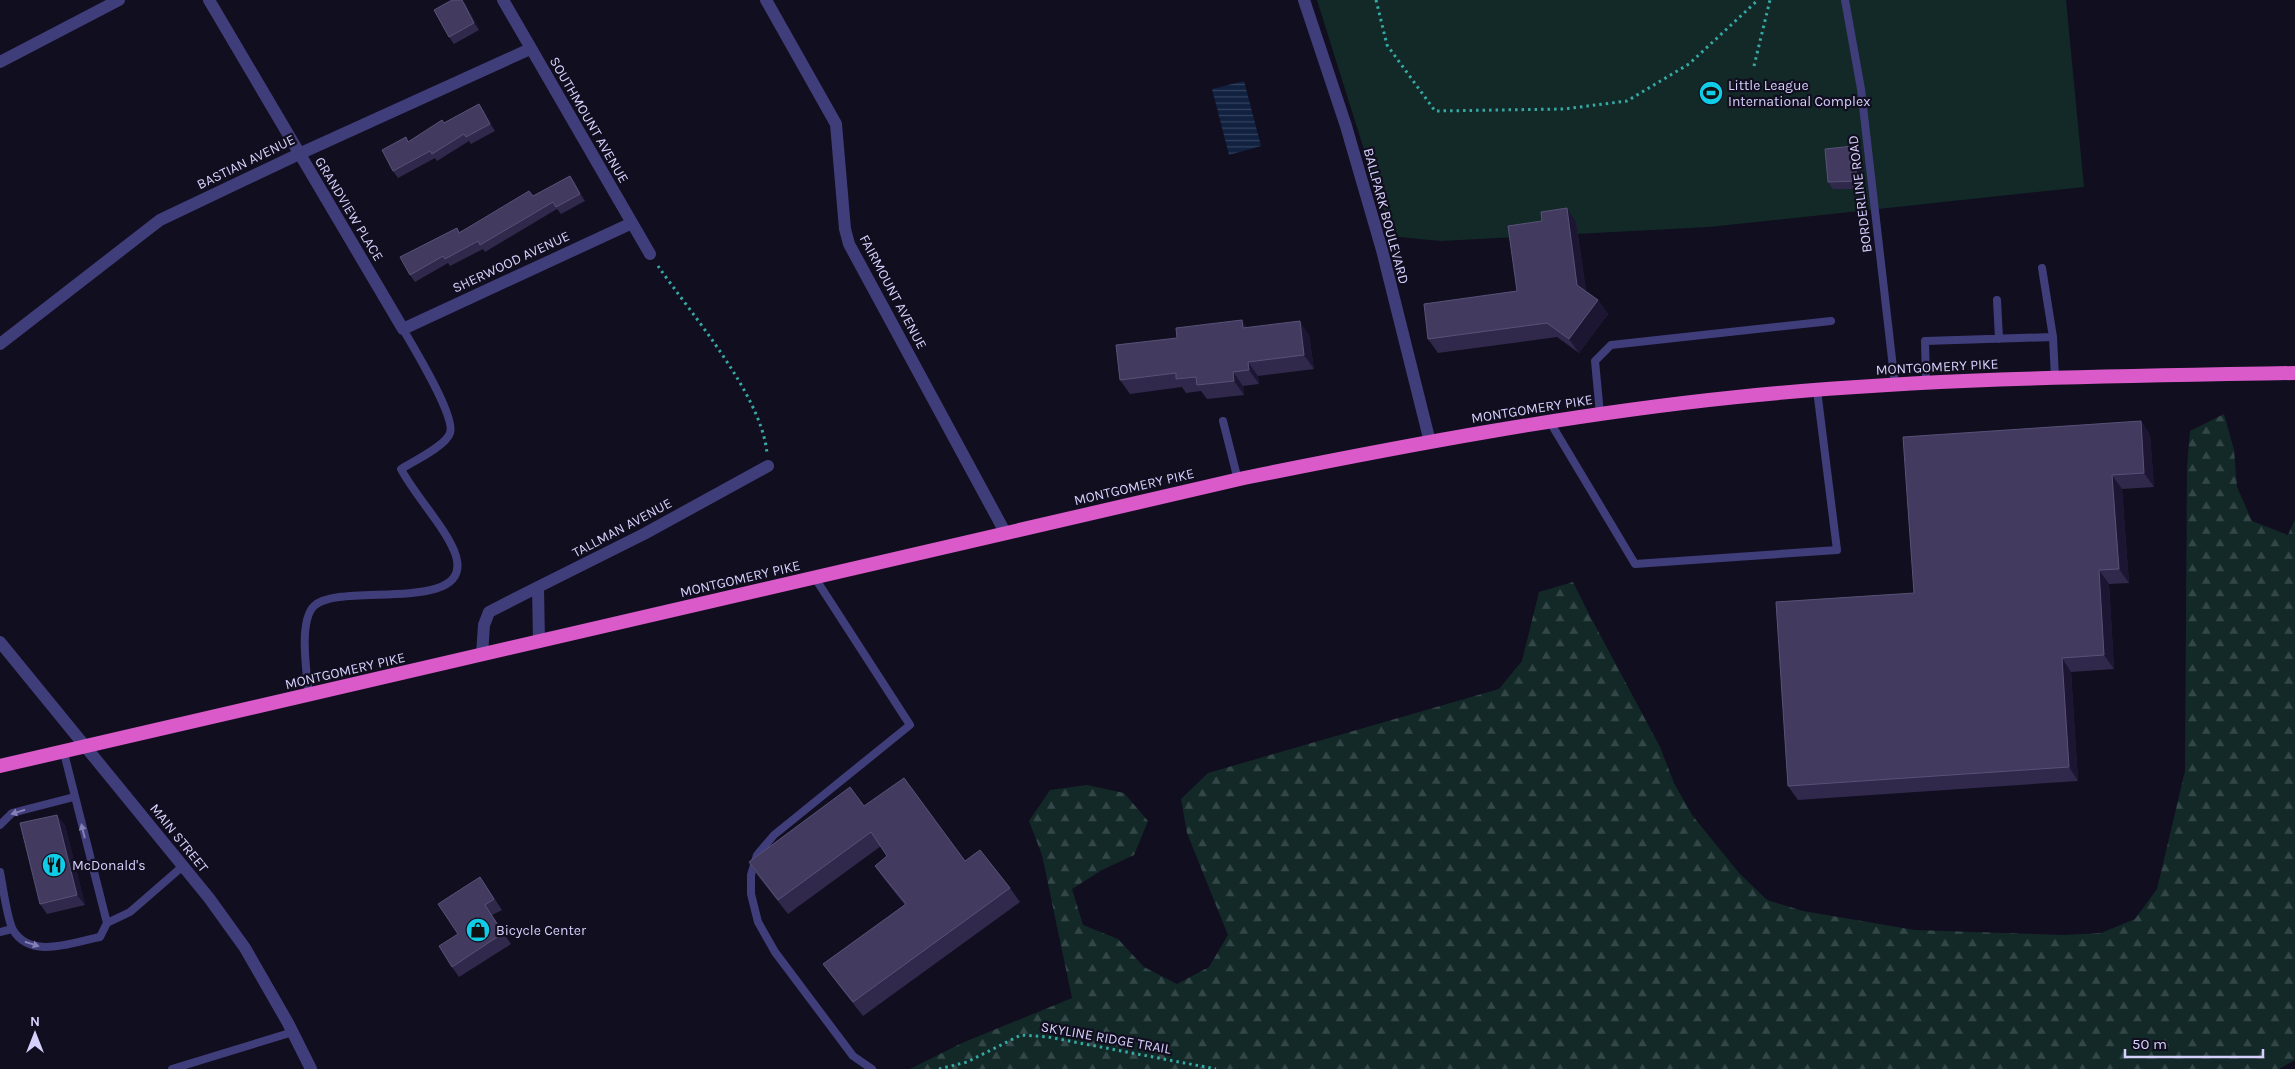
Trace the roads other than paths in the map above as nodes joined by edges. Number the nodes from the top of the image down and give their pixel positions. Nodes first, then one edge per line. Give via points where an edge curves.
1 (120, 0) edge
2 (209, 0) edge
3 (503, 0) edge
4 (766, 0) edge
5 (1304, 0) edge
6 (1845, 0) edge
7 (530, 49) junction
8 (0, 62) edge
9 (299, 154) junction
10 (632, 223) junction
11 (650, 254) road end
12 (2042, 268) dead end
13 (1997, 300) dead end
14 (1831, 321) dead end
15 (403, 329) junction
16 (2052, 337) junction
17 (2000, 339) junction
18 (0, 344) edge
19 (2295, 373) edge
20 (2055, 378) junction
21 (1926, 383) junction
22 (1895, 385) junction
23 (1817, 390) junction
24 (1600, 414) junction
25 (1222, 421) dead end
26 (1550, 422) junction
27 (1430, 442) junction
28 (768, 466) road end
29 (1238, 480) junction
30 (1006, 534) junction
31 (815, 578) junction
32 (538, 587) junction
33 (0, 642) edge
34 (539, 642) junction
35 (482, 656) junction
36 (309, 696) junction
37 (86, 748) junction
38 (64, 753) junction
39 (0, 766) edge
40 (74, 797) junction
41 (0, 825) edge
42 (183, 866) junction
43 (0, 872) edge
44 (107, 923) junction
45 (12, 929) junction
46 (0, 932) edge
47 (292, 1032) junction
48 (172, 1069) edge
49 (311, 1069) edge
50 (872, 1069) edge

1 - 8 street
2 - 9 street, GRANDVIEW PLACE
3 - 7 street, SOUTHMOUNT AVENUE
4 - 30 street, FAIRMOUNT AVENUE via 836,124 849,244
5 - 27 street, BALLPARK BOULEVARD via 1346,126 1382,250
6 - 22 lane, BORDERLINE ROAD via 1861,88
7 - 9 street, BASTIAN AVENUE
7 - 10 street, SOUTHMOUNT AVENUE
9 - 15 street, GRANDVIEW PLACE
9 - 18 street, BASTIAN AVENUE via 160,220
10 - 11 street, SOUTHMOUNT AVENUE
10 - 15 street, SHERWOOD AVENUE
12 - 16 lane
13 - 17 lane
14 - 24 lane via 1611,345 1595,361
15 - 36 lane via 437,391 451,425 450,434 444,442 401,469 410,488 448,542 457,566 446,585 432,592 344,597 314,606 305,630
16 - 17 lane
16 - 20 lane
17 - 21 lane via 1925,341
19 - 20 highway, MONTGOMERY PIKE
20 - 21 highway, MONTGOMERY PIKE
21 - 22 highway, MONTGOMERY PIKE
22 - 23 highway, MONTGOMERY PIKE
23 - 24 highway, MONTGOMERY PIKE
23 - 26 lane via 1837,550 1635,564
24 - 26 highway, MONTGOMERY PIKE
25 - 29 lane
26 - 27 highway, MONTGOMERY PIKE
27 - 29 highway, MONTGOMERY PIKE
28 - 32 street, TALLMAN AVENUE
29 - 30 highway, MONTGOMERY PIKE
30 - 31 highway, MONTGOMERY PIKE
31 - 34 highway, MONTGOMERY PIKE
31 - 50 lane via 910,725 774,835 757,855 751,875 751,894 758,922 775,952 853,1056
32 - 34 street
32 - 35 street, TALLMAN AVENUE via 489,612 484,625
33 - 37 street, MAIN STREET
34 - 35 highway, MONTGOMERY PIKE
35 - 36 highway, MONTGOMERY PIKE
36 - 37 highway, MONTGOMERY PIKE
37 - 38 highway, MONTGOMERY PIKE
37 - 42 street, MAIN STREET
38 - 39 highway, MONTGOMERY PIKE
38 - 40 lane
40 -> 41 lane via 12,813
44 -> 40 lane
42 - 44 lane via 130,912
42 - 47 street, MAIN STREET via 245,948
43 - 45 lane
45 -> 44 lane via 27,944 49,948 100,936
45 - 46 lane
47 - 48 lane
47 - 49 street, MAIN STREET

